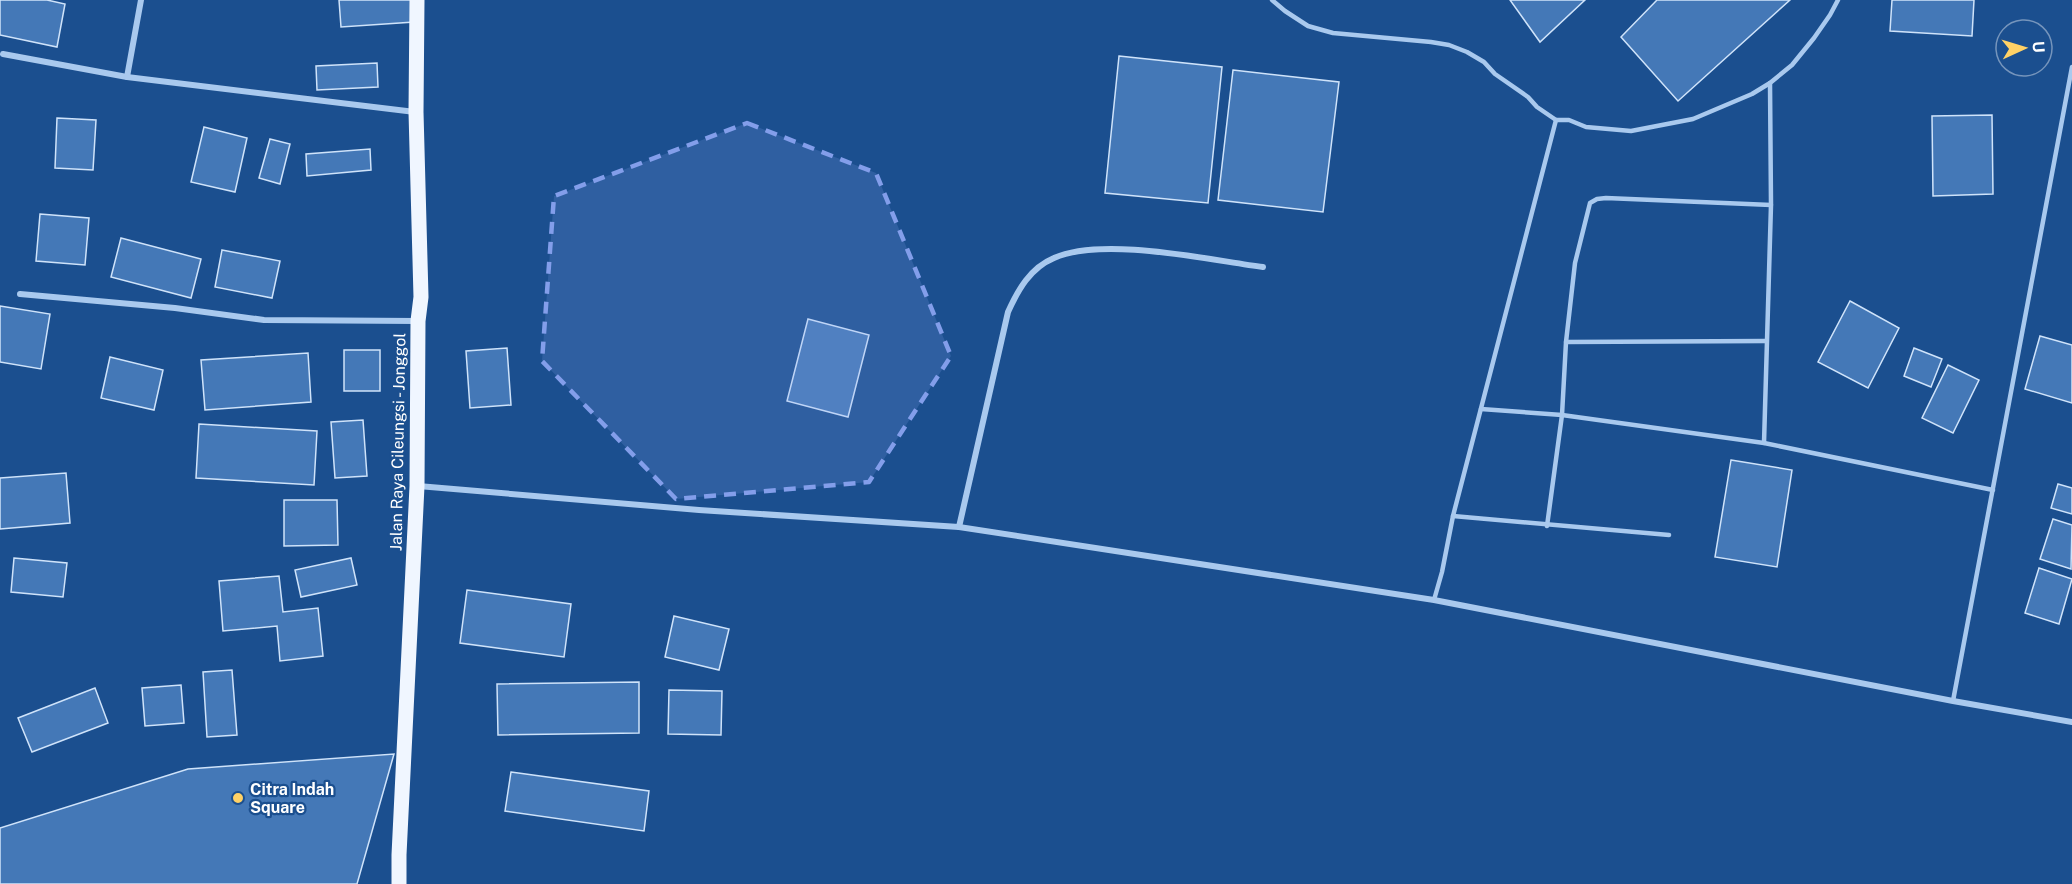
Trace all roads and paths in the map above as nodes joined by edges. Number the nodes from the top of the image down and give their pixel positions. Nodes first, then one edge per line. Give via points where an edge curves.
1 (141, 0) edge
2 (417, 0) edge
3 (1272, 0) edge
4 (1838, 0) edge
5 (3, 54) dead end
6 (2072, 68) edge
7 (127, 76) junction
8 (1770, 83) junction
9 (417, 112) junction
10 (1556, 120) junction
11 (1771, 205) junction
12 (1263, 267) dead end
13 (20, 294) dead end
14 (418, 321) junction
15 (1566, 342) junction
16 (1766, 342) junction
17 (1481, 409) junction
18 (1562, 415) junction
19 (1764, 443) junction
20 (417, 486) junction
21 (1993, 490) junction
22 (1453, 516) junction
23 (1547, 526) junction
24 (959, 527) junction
25 (1669, 535) dead end
26 (1434, 600) junction
27 (1953, 701) junction
28 (2072, 722) edge
29 (399, 884) edge

1 - 7 street
2 - 9 main road, Jalan Raya Cileungsi - Jonggol
3 - 10 lane via 1308,26 1333,33 1431,42 1467,52
4 - 8 lane via 1792,65
5 - 7 street
6 - 21 lane
7 - 9 street
8 - 10 lane via 1693,119 1631,131
8 - 11 lane
9 - 14 main road, Jalan Raya Cileungsi - Jonggol via 421,297
10 - 17 lane
11 - 15 lane via 1606,198 1590,203 1575,263
11 - 16 lane
12 - 24 street via 1135,250 1076,250 1036,269 1020,287 1008,312
13 - 14 street via 264,320
14 - 20 main road, Jalan Raya Cileungsi - Jonggol
15 - 16 lane
15 - 18 lane
16 - 19 lane
17 - 18 lane
17 - 22 lane
18 - 19 lane
18 - 23 lane
19 - 21 lane
20 - 24 street
20 - 29 main road, Jalan Raya Cileungsi - Jonggol
21 - 27 lane
22 - 23 lane
22 - 26 lane
23 - 25 lane
24 - 26 street
26 - 27 street
27 - 28 street

